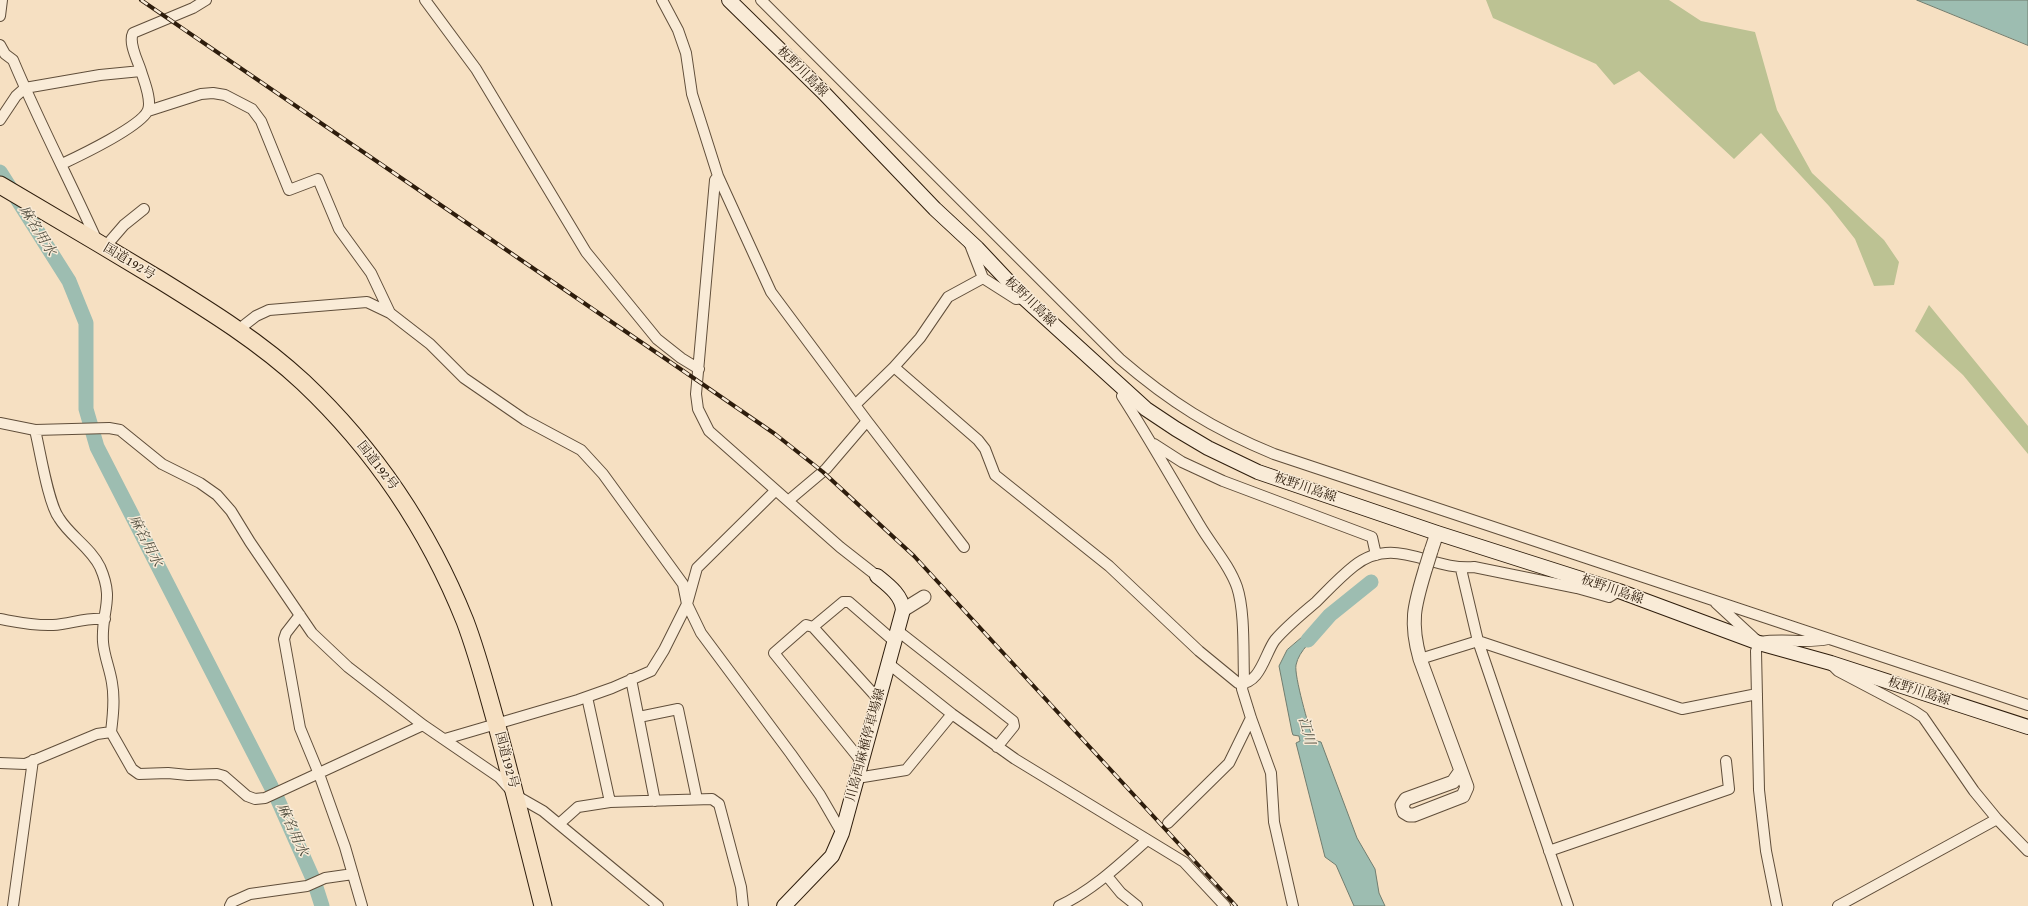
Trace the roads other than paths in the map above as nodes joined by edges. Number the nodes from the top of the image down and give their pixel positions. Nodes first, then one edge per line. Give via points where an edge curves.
1 (2, 0) edge
2 (206, 0) edge
3 (426, 0) edge
4 (662, 0) edge
5 (729, 0) edge
6 (761, 0) edge
7 (0, 16) edge
8 (0, 45) edge
9 (141, 71) junction
10 (25, 88) junction
11 (148, 111) junction
12 (0, 120) edge
13 (62, 164) junction
14 (718, 176) junction
15 (0, 184) edge
16 (144, 209) dead end
17 (969, 240) junction
18 (102, 245) junction
19 (983, 278) junction
20 (1024, 298) junction
21 (390, 313) junction
22 (238, 330) junction
23 (894, 367) junction
24 (699, 369) junction
25 (1125, 391) junction
26 (855, 405) junction
27 (867, 421) junction
28 (0, 424) edge
29 (35, 430) junction
30 (1152, 443) junction
31 (776, 491) junction
32 (788, 501) junction
33 (1437, 533) junction
34 (964, 547) dead end
35 (1376, 554) junction
36 (1461, 568) junction
37 (876, 576) joint
38 (1619, 591) junction
39 (924, 597) dead end
40 (1713, 601) junction
41 (687, 604) junction
42 (904, 610) junction
43 (300, 615) junction
44 (0, 619) edge
45 (105, 619) junction
46 (813, 627) junction
47 (896, 637) junction
48 (1830, 639) junction
49 (1478, 641) junction
50 (1759, 643) junction
51 (1420, 659) junction
52 (889, 664) junction
53 (1830, 664) junction
54 (631, 679) junction
55 (1243, 683) junction
56 (1757, 694) junction
57 (587, 697) junction
58 (879, 700) junction
59 (2028, 705) edge
60 (952, 714) junction
61 (639, 717) junction
62 (1250, 718) junction
63 (496, 723) junction
64 (424, 725) junction
65 (2028, 727) edge
66 (111, 732) junction
67 (445, 739) junction
68 (997, 747) junction
69 (33, 760) junction
70 (1726, 761) dead end
71 (862, 762) junction
72 (0, 763) edge
73 (1460, 772) junction
74 (319, 774) junction
75 (857, 778) junction
76 (516, 795) junction
77 (697, 799) junction
78 (655, 801) junction
79 (610, 802) junction
80 (1997, 820) junction
81 (1168, 822) dead end
82 (559, 824) junction
83 (842, 833) junction
84 (1147, 840) junction
85 (2028, 851) edge
86 (1549, 852) junction
87 (353, 874) junction
88 (1107, 876) junction
89 (13, 906) edge
90 (230, 906) edge
91 (362, 906) edge
92 (544, 906) edge
93 (658, 906) edge
94 (744, 906) edge
95 (784, 906) edge
96 (1059, 906) edge
97 (1137, 906) edge
98 (1225, 906) edge
99 (1293, 906) edge
100 (1568, 906) edge
101 (1777, 906) edge
102 (1838, 906) edge

1 - 7 street
2 - 9 street via 133,34 132,43
3 - 24 street via 476,69 586,252 657,339
4 - 14 street via 678,30 686,53 693,101
5 - 17 main road, 板野川島線 via 822,91 935,209
6 - 40 street via 1120,359 1144,380 1204,422 1274,454
8 - 10 street via 5,54 13,60
9 - 10 street
9 - 11 street via 149,103
10 - 12 street via 16,96
10 - 13 street
11 - 13 street via 141,119 110,140
11 - 21 street via 201,94 213,93 225,95 252,109 261,121 289,190 318,179 339,230 371,273
13 - 18 street
14 - 24 street via 715,180
14 - 26 street via 771,292
15 - 18 highway, 国道192号
16 - 18 street
17 - 19 street
17 - 20 main road, 板野川島線
18 - 22 highway, 国道192号
19 - 20 street via 1016,299
19 - 23 street via 948,297 920,338
20 - 25 main road, 板野川島線
21 - 22 street via 367,302 269,310 256,316
21 - 41 street via 430,344 464,378 525,420 581,450 612,486 682,584
22 - 63 highway, 国道192号 via 303,382 337,417 390,482 414,518 466,622
23 - 26 street
23 - 55 street via 978,440 985,449 995,475 1109,566 1199,650 1238,682
24 - 31 street via 696,400 709,432
25 - 30 street via 1122,396
25 - 33 main road, 板野川島線 via 1176,429 1227,458 1258,472
26 - 27 street
27 - 32 street via 826,469
27 - 34 street
28 - 29 street
29 - 43 street via 120,430 162,464 217,494
29 - 45 street via 54,510 99,566 107,587
30 - 35 street via 1182,462 1223,481 1372,537
30 - 55 street via 1230,572 1237,588
31 - 32 street
31 - 41 street via 697,568
32 - 37 street
33 - 38 main road, 板野川島線
33 - 51 street, bridge via 1418,595 1413,625
35 - 36 street via 1401,552
35 - 55 street via 1354,566 1287,629 1276,640 1255,677
36 - 38 street via 1488,570 1609,597
36 - 49 street
37 - 42 main road via 891,588 903,603
38 - 50 main road, 板野川島線
39 - 42 street
40 - 48 street
40 - 50 street
41 - 54 street via 651,671
41 - 83 street via 701,633 820,795
42 - 47 main road, 川島西麻植停車場線
43 - 64 street via 312,633 348,667
43 - 74 street via 284,639 300,728
44 - 45 street via 53,625 87,618
45 - 66 street via 103,644 113,684 114,700
46 - 47 street via 843,602 849,602
46 - 58 street
46 - 71 street via 806,625 774,654
47 - 52 main road, 川島西麻植停車場線
47 - 68 street via 1013,721 1014,726
48 - 50 street via 1816,642 1773,640
48 - 59 street
49 - 51 street
49 - 56 street via 1682,709
49 - 86 street
50 - 53 main road, 板野川島線
50 - 56 street via 1756,651
51 - 73 street
52 - 58 main road, 川島西麻植停車場線
52 - 60 street
53 - 65 main road, 板野川島線
53 - 80 street via 1838,671 1923,717
54 - 57 street
54 - 61 street
55 - 62 street
56 - 101 street via 1760,812
57 - 63 street
57 - 79 street
58 - 71 main road, 川島西麻植停車場線
60 - 68 street
60 - 75 street via 906,770
61 - 77 street via 678,708
61 - 78 street
62 - 81 street via 1229,763
62 - 99 street via 1271,773 1274,822
63 - 67 street
63 - 76 highway, 国道192号
64 - 67 street
64 - 74 street
66 - 69 street via 98,734
66 - 74 street via 138,774 217,774 224,776 247,796 255,799 282,792
67 - 76 street via 499,776
68 - 84 street
69 - 72 street via 25,764
69 - 89 street
70 - 86 street via 1729,789
71 - 75 main road, 川島西麻植停車場線
73 - 73 street via 1467,787 1463,796 1414,815 1404,812 1402,805 1406,799 1453,782
74 - 87 street
75 - 83 main road, 川島西麻植停車場線
76 - 82 street
76 - 92 highway, 国道192号
77 - 78 street
77 - 94 street via 712,799 719,804
78 - 79 street
79 - 82 street via 578,807
80 - 85 street
80 - 102 street
82 - 93 street
83 - 95 main road, 川島西麻植停車場線 via 832,856
84 - 88 street
84 - 98 street via 1184,862
86 - 100 street
87 - 90 street via 325,878 307,886 250,894 232,902
87 - 91 street
88 - 96 street
88 - 97 street

